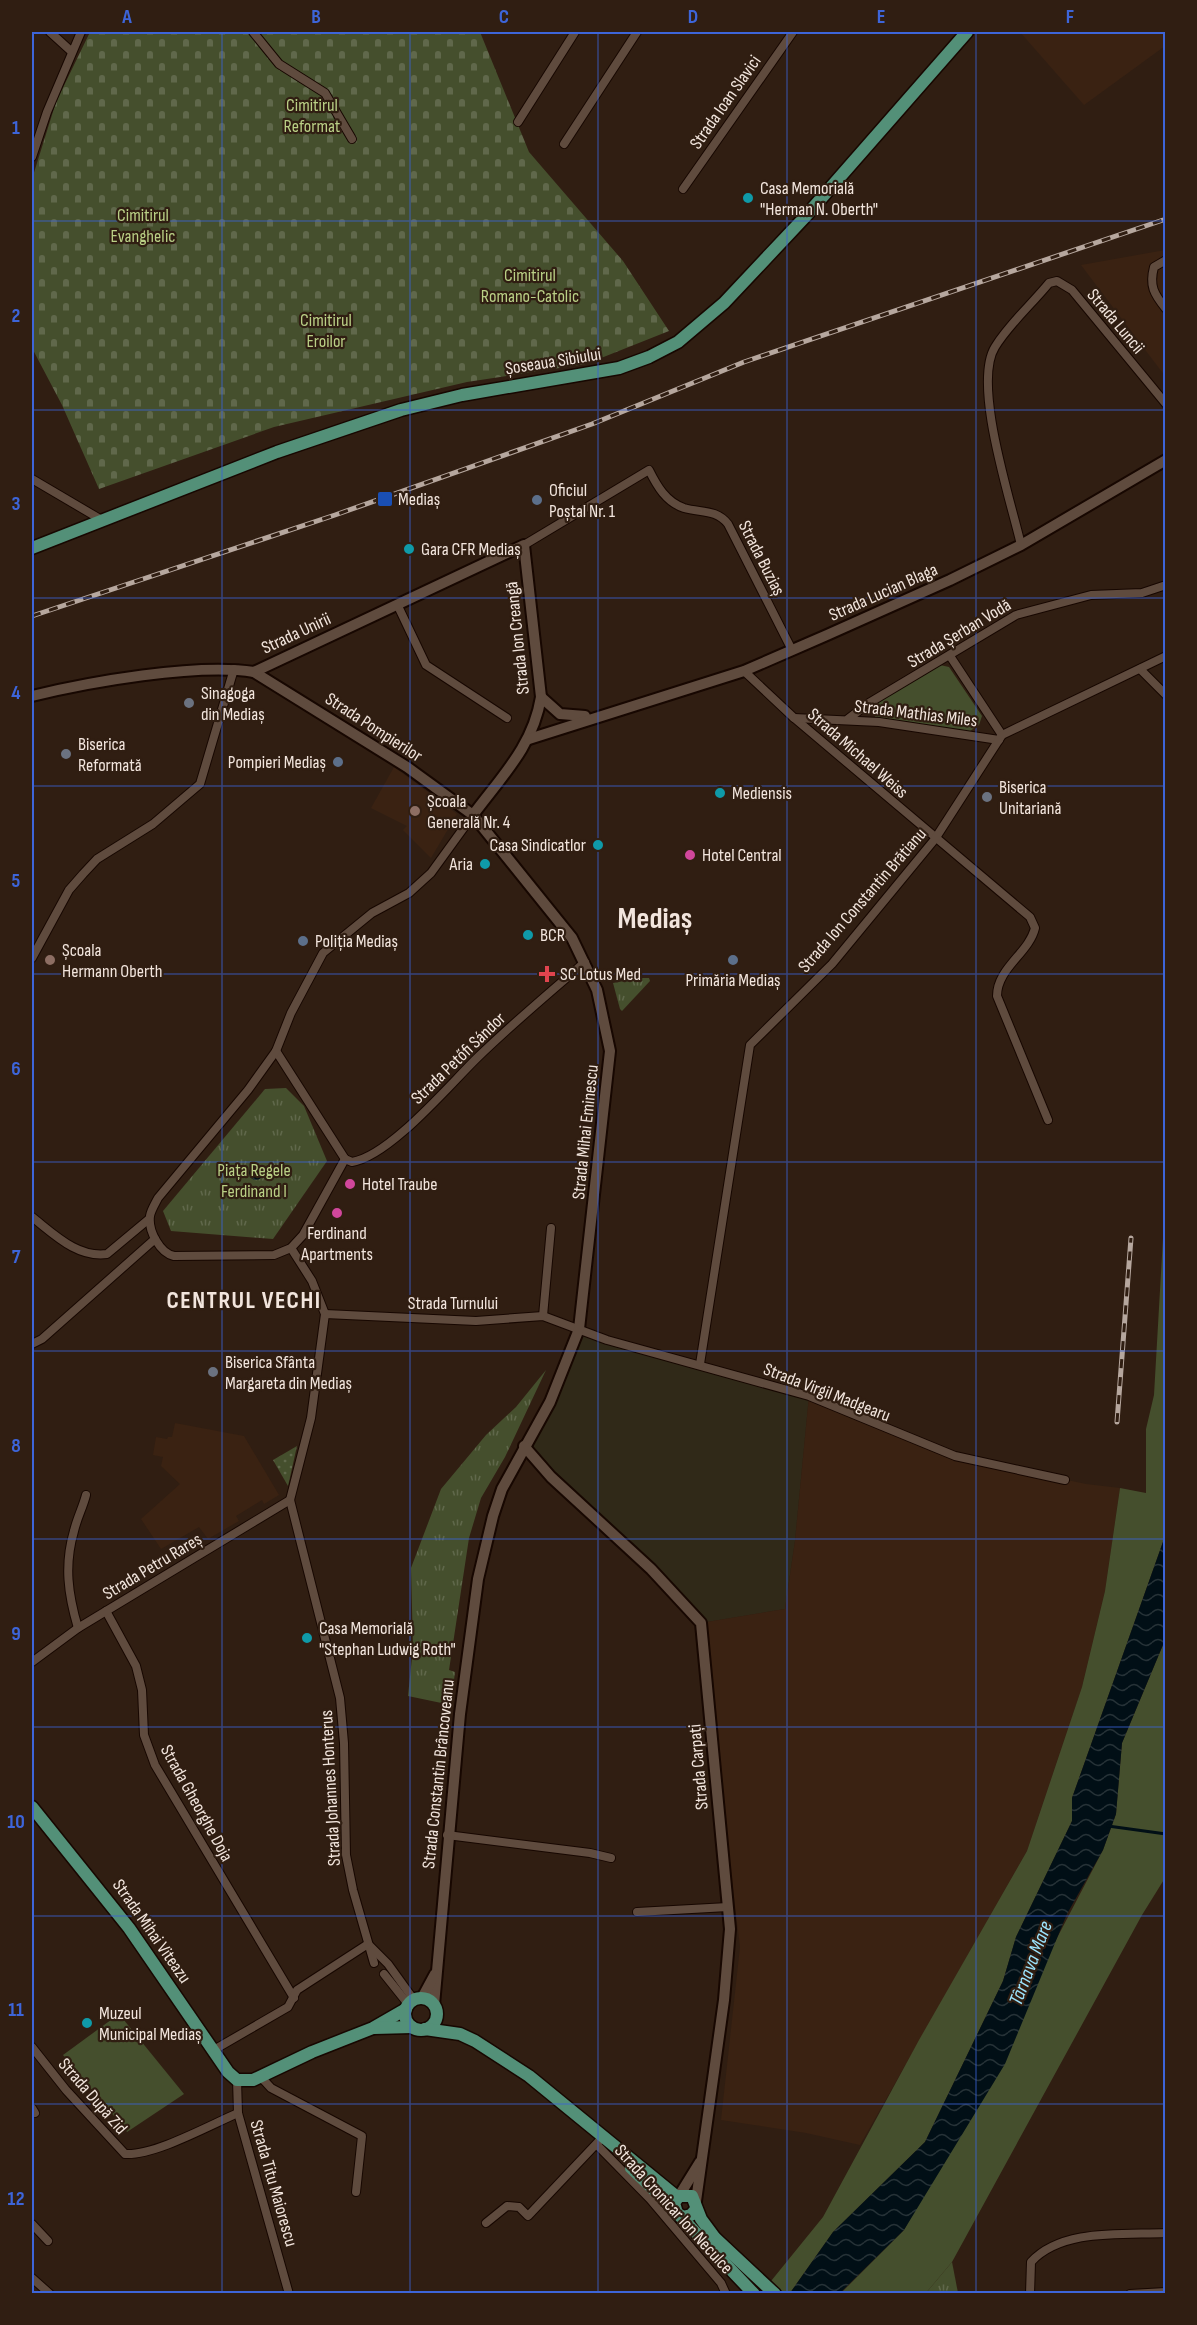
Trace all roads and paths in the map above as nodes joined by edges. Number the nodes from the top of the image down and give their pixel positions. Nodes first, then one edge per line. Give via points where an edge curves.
1 (50, 32) edge
2 (81, 32) edge
3 (253, 32) edge
4 (574, 32) edge
5 (637, 32) edge
6 (793, 32) edge
7 (967, 32) edge
8 (72, 52) junction
9 (518, 122) dead end
10 (352, 140) dead end
11 (564, 144) dead end
12 (32, 157) edge
13 (683, 189) dead end
14 (1166, 260) edge
15 (1166, 309) edge
16 (1166, 404) edge
17 (1166, 460) edge
18 (32, 479) edge
19 (100, 519) junction
20 (524, 545) junction
21 (1021, 545) junction
22 (32, 548) edge
23 (1166, 585) edge
24 (397, 604) junction
25 (792, 650) junction
26 (951, 656) junction
27 (1166, 656) edge
28 (234, 669) junction
29 (1140, 669) junction
30 (744, 671) junction
31 (254, 672) junction
32 (1166, 695) edge
33 (32, 696) edge
34 (541, 697) junction
35 (597, 716) junction
36 (507, 718) dead end
37 (794, 718) junction
38 (848, 719) junction
39 (1000, 738) junction
40 (529, 739) junction
41 (473, 815) junction
42 (935, 839) junction
43 (32, 958) edge
44 (585, 962) junction
45 (276, 1051) junction
46 (1048, 1120) dead end
47 (345, 1159) junction
48 (32, 1217) edge
49 (149, 1219) junction
50 (551, 1228) dead end
51 (155, 1239) junction
52 (291, 1248) junction
53 (325, 1314) junction
54 (543, 1316) junction
55 (579, 1329) junction
56 (32, 1344) edge
57 (700, 1364) junction
58 (525, 1446) junction
59 (1065, 1480) dead end
60 (86, 1495) dead end
61 (290, 1500) junction
62 (106, 1611) junction
63 (78, 1628) junction
64 (32, 1662) edge
65 (32, 1808) edge
66 (447, 1835) junction
67 (611, 1858) dead end
68 (728, 1907) junction
69 (637, 1912) dead end
70 (368, 1944) junction
71 (374, 1963) dead end
72 (437, 1971) junction
73 (384, 1974) dead end
74 (294, 1998) junction
75 (412, 2003) junction
76 (435, 2010) junction
77 (412, 2027) junction
78 (373, 2028) junction
79 (425, 2029) junction
80 (460, 2034) junction
81 (32, 2047) edge
82 (212, 2051) junction
83 (260, 2076) junction
84 (237, 2080) junction
85 (238, 2113) junction
86 (600, 2141) junction
87 (615, 2148) junction
88 (703, 2156) junction
89 (356, 2192) dead end
90 (678, 2196) junction
91 (696, 2205) junction
92 (677, 2213) junction
93 (486, 2223) dead end
94 (32, 2224) edge
95 (1166, 2233) edge
96 (48, 2241) dead end
97 (32, 2278) edge
98 (1166, 2292) edge
99 (753, 2293) edge
100 (50, 2294) edge
101 (289, 2294) edge
102 (726, 2294) edge
103 (775, 2294) edge
104 (1030, 2294) edge
105 (1130, 2294) edge

1 - 8 street
2 - 8 street
3 - 10 street via 279,64 325,93
4 - 9 street
5 - 11 street
6 - 13 street, Strada Ioan Slavici
7 - 19 main road, Șoseaua Sibiului via 804,218 724,303 678,342 619,368 462,395 401,410
8 - 12 street
14 - 15 street via 1154,267 1151,279 1152,291
16 - 21 street, Strada Luncii via 1067,285 1049,283 994,348 987,374 988,401
17 - 21 street, Strada Lucian Blaga
18 - 19 street
19 - 22 main road, Șoseaua Sibiului
20 - 24 street, Strada Unirii
20 - 25 street, Strada Buziaș via 649,470 657,486 676,504 713,513 728,524
20 - 34 street, Strada Ion Creangă
21 - 25 street, Strada Lucian Blaga
23 - 26 street, Strada Șerban Vodă via 1142,592 1091,594 1040,607 1016,615
24 - 31 street, Strada Unirii
24 - 36 street, Strada Ion Creangă via 426,665
25 - 30 street, Strada Lucian Blaga
26 - 38 street, Strada Șerban Vodă
26 - 39 street, Strada Mathias Miles
27 - 29 street
28 - 31 street, Strada Unirii
28 - 33 street, Strada Unirii via 165,674
28 - 43 street via 202,777 188,796 83,874 69,890
29 - 32 street
29 - 39 street
30 - 35 street, Strada Lucian Blaga
30 - 37 street, Strada Michael Weiss
31 - 41 street, Strada Pompierilor via 407,767
34 - 35 street, Strada Lucian Blaga via 560,714
34 - 40 street, Strada Ion Creangă
35 - 40 street, Strada Lucian Blaga
37 - 38 street, Strada Mathias Miles
37 - 42 street, Strada Michael Weiss
38 - 39 street, Strada Mathias Miles
39 - 42 street, Strada Ion Constantin Brătianu
40 - 41 street, Strada Ion Creangă
41 - 44 street, Strada Mihai Eminescu via 556,915
41 - 45 street via 431,873 409,893 356,924 323,953
42 - 46 street, Strada Michael Weiss via 1030,917 1035,928 1033,937 999,982 997,996
42 - 57 street, Strada Ion Constantin Brătianu via 832,964 750,1045
44 - 47 street, Strada Petőfi Sándor via 478,1056 397,1135 370,1156 352,1162
44 - 55 street, Strada Mihai Eminescu via 600,1002 610,1065
45 - 47 street
45 - 49 street via 158,1198
47 - 52 street
48 - 49 street via 78,1251 98,1255 107,1254
49 - 51 street
50 - 54 street
51 - 52 street via 164,1252 174,1257 274,1254
51 - 56 street
52 - 53 street via 312,1281
53 - 54 street, Strada Turnului via 476,1321
53 - 61 street, Strada Johannes Honterus via 311,1418
54 - 55 street, Strada Turnului
55 - 57 street, Strada Virgil Madgearu
55 - 58 street, Strada Mihai Eminescu via 550,1402
57 - 59 street, Strada Virgil Madgearu via 809,1396 955,1456
58 - 66 street, Strada Constantin Brâncoveanu via 502,1489 482,1561
58 - 68 street, Strada Carpați via 551,1477 651,1569 701,1623
60 - 63 street via 74,1529 67,1574
61 - 62 street, Strada Petru Rareș
61 - 70 street, Strada Johannes Honterus via 340,1698 346,1855
62 - 63 street, Strada Petru Rareș
62 - 74 street, Strada Gheorghe Doja via 136,1666 142,1690 144,1735 155,1764
63 - 64 street, Strada Petru Rareș
65 - 82 main road, Strada Mihai Viteazu via 124,1920
66 - 67 street
66 - 72 street, Strada Constantin Brâncoveanu
68 - 69 street
68 - 88 street, Strada Carpați via 729,1959
70 - 71 street, Strada Johannes Honterus
70 - 74 street via 297,1990
70 - 75 street via 388,1964
72 - 75 street, Strada Constantin Brâncoveanu
72 - 76 street, Strada Constantin Brâncoveanu
73 - 75 street
74 - 82 street via 288,2007
75 - 76 main road
75 - 77 main road via 406,2019
75 - 78 main road
76 - 79 main road via 433,2024
76 - 80 main road
77 - 78 main road
77 - 79 main road
78 - 83 main road
79 - 80 main road
80 - 86 main road via 529,2076
81 - 85 street, Strada După Zid via 125,2154 135,2155
82 - 84 main road, Strada Mihai Viteazu
83 - 84 main road via 245,2082
83 - 89 street via 271,2088 362,2136
84 - 85 street, Strada Titu Maiorescu
85 - 101 street, Strada Titu Maiorescu
86 - 87 main road
86 - 93 street via 528,2216 519,2207 507,2206
86 - 102 street, Strada Cronicar Ion Neculce via 721,2283
87 - 90 main road
87 - 92 main road
88 - 90 street, Strada Carpați
88 - 91 street, Strada Carpați
90 - 91 main road via 689,2195
90 - 92 main road
91 - 92 main road via 691,2215
91 - 103 main road via 715,2238
92 - 99 main road
94 - 96 street
95 - 104 street via 1074,2239 1051,2247 1031,2262
97 - 100 street
98 - 105 street

